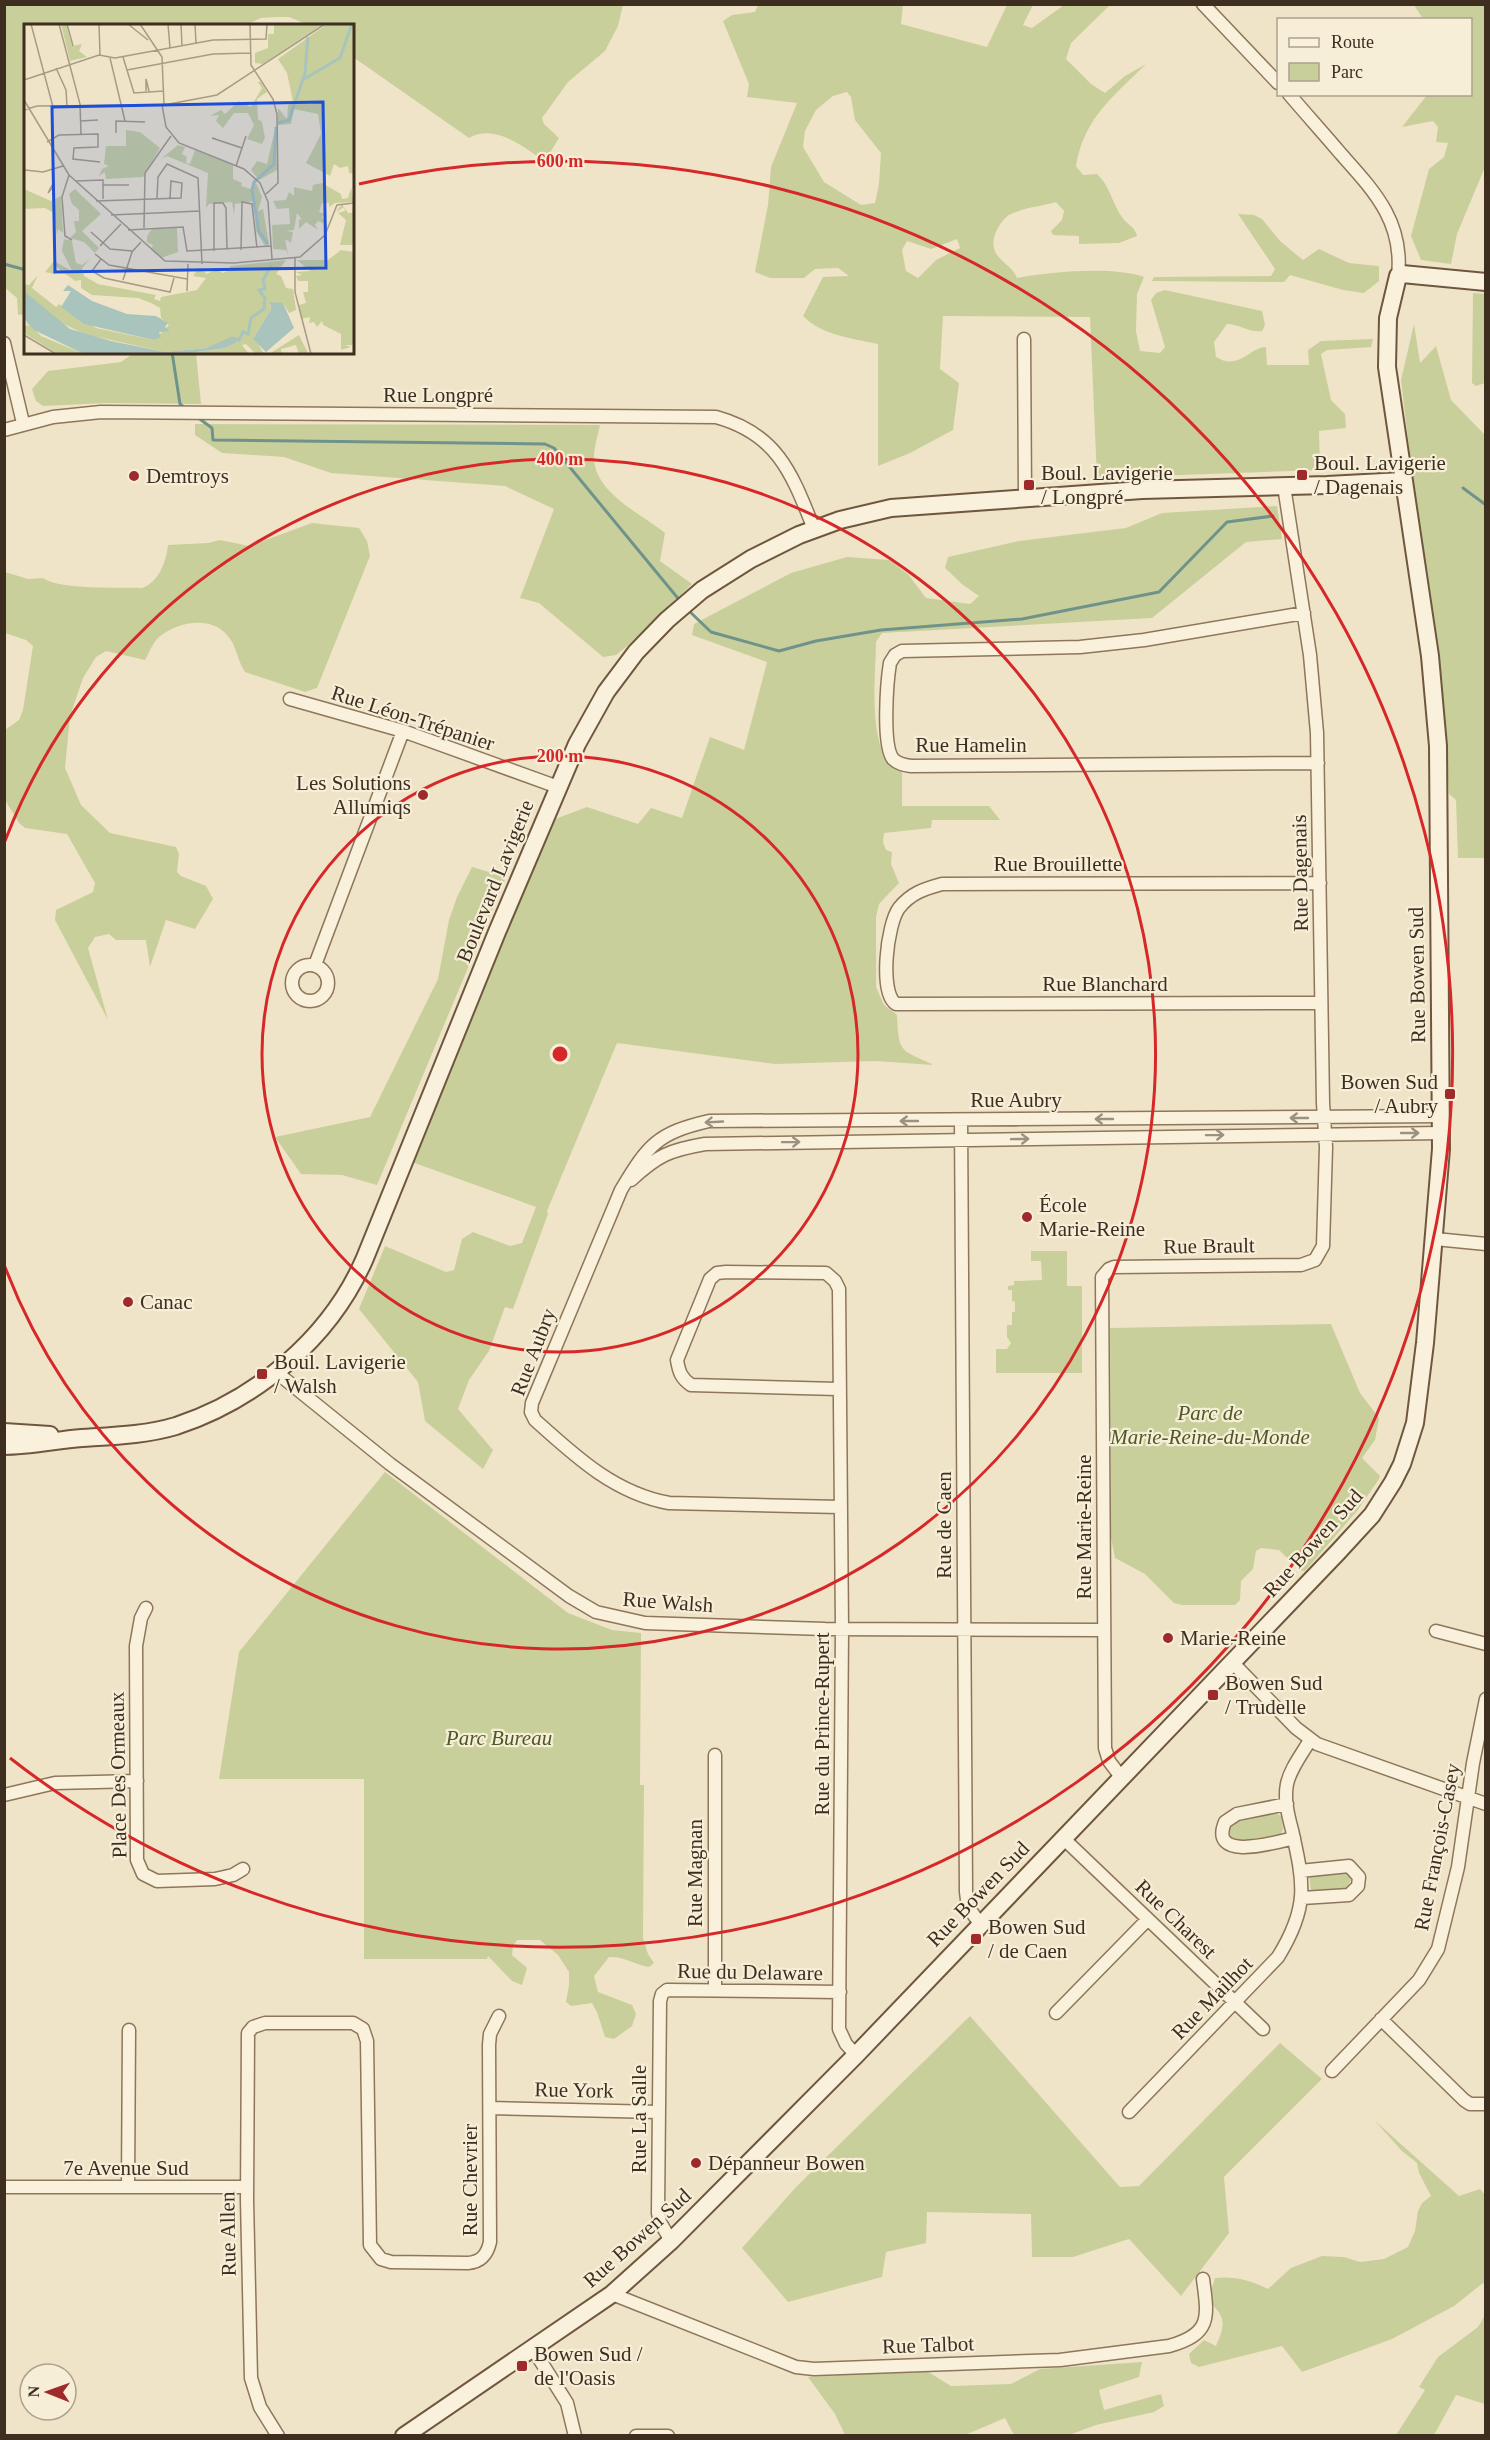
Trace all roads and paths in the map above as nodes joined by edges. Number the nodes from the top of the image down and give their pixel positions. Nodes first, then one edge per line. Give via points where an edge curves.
1 (1203, 4) edge
2 (1277, 82) edge
3 (1291, 96) edge
4 (1398, 276) junction
5 (1485, 282) edge
6 (1024, 339) dead end
7 (4, 342) edge
8 (23, 423) junction
9 (4, 430) edge
10 (1403, 481) junction
11 (1284, 486) junction
12 (1025, 497) junction
13 (814, 529) junction
14 (1304, 613) junction
15 (290, 699) dead end
16 (403, 731) junction
17 (1318, 763) junction
18 (558, 787) junction
19 (1320, 883) junction
20 (315, 965) dead end
21 (891, 1001) joint
22 (1321, 1003) junction
23 (1324, 1118) junction
24 (961, 1120) junction
25 (1441, 1124) junction
26 (1325, 1133) junction
27 (961, 1139) junction
28 (621, 1190) junction
29 (1435, 1239) junction
30 (1485, 1244) edge
31 (1315, 1260) joint
32 (1105, 1273) joint
33 (276, 1372) junction
34 (838, 1389) junction
35 (4, 1432) edge
36 (81, 1438) junction
37 (4, 1446) edge
38 (840, 1507) junction
39 (146, 1608) dead end
40 (842, 1629) junction
41 (964, 1630) junction
42 (1103, 1630) junction
43 (1436, 1630) dead end
44 (1485, 1644) edge
45 (1232, 1662) junction
46 (1485, 1699) edge
47 (1310, 1740) junction
48 (715, 1755) dead end
49 (1121, 1777) junction
50 (137, 1781) junction
51 (4, 1796) edge
52 (1468, 1798) junction
53 (1287, 1804) junction
54 (1485, 1804) edge
55 (1063, 1838) junction
56 (1294, 1838) junction
57 (243, 1869) dead end
58 (1300, 1871) junction
59 (1302, 1898) junction
60 (1148, 1918) junction
61 (981, 1924) junction
62 (715, 1990) junction
63 (840, 1992) junction
64 (662, 1994) joint
65 (1234, 2003) junction
66 (1056, 2013) dead end
67 (499, 2016) dead end
68 (1381, 2019) junction
69 (363, 2029) joint
70 (1263, 2029) dead end
71 (129, 2031) dead end
72 (856, 2055) junction
73 (1332, 2072) dead end
74 (1485, 2104) edge
75 (490, 2108) junction
76 (658, 2112) junction
77 (1129, 2112) dead end
78 (4, 2187) edge
79 (128, 2187) junction
80 (247, 2187) junction
81 (671, 2241) junction
82 (1203, 2279) dead end
83 (612, 2294) junction
84 (533, 2349) junction
85 (278, 2436) edge
86 (404, 2436) edge
87 (575, 2436) edge
88 (636, 2436) edge
89 (668, 2436) edge

1 - 2 street
3 - 4 street via 1384,208 1398,243
4 - 5 street via 1414,273
4 - 10 street, Rue Bowen Sud via 1388,318 1387,367
6 - 12 street
7 - 8 street
8 - 9 street, Rue Longpré
8 - 13 street, Rue Longpré via 101,412 716,417 757,434 779,454
10 - 11 street, Boulevard Lavigerie
10 - 25 street, Rue Bowen Sud via 1430,656 1438,746
11 - 12 street, Boulevard Lavigerie via 1142,489
11 - 14 street, Rue Dagenais
12 - 13 street, Boulevard Lavigerie via 891,508
13 - 18 street, Boulevard Lavigerie via 717,580 667,620 606,692
14 - 17 street, Rue Dagenais
14 - 17 street, Rue Hamelin via 1080,647 902,651 890,663 887,742 894,759 911,766
15 - 16 street, Rue Léon-Trépanier
16 - 18 street, Rue Léon-Trépanier
16 - 20 street
17 - 19 street, Rue Dagenais
18 - 33 street, Boulevard Lavigerie via 356,1281 318,1333
19 - 21 street, Rue Brouillette via 942,884 916,891 892,918 887,939
19 - 22 street, Rue Dagenais
21 - 22 street, Rue Blanchard
22 - 23 street, Rue Dagenais
23 -> 24 street, Rue Aubry
23 - 25 street, Rue Aubry
23 - 26 street, Rue Dagenais
24 - 27 street, Rue de Caen
24 -> 28 street, Rue Aubry via 709,1121 665,1135 639,1159
26 -> 25 street, Rue Aubry
25 - 29 street, Rue Bowen Sud
27 -> 26 street, Rue Aubry
26 - 31 street, Rue Dagenais via 1323,1246
28 -> 27 street, Rue Aubry via 653,1160 677,1149 705,1144
27 - 41 street, Rue de Caen
28 - 38 street, Rue Aubry via 532,1403 535,1420 581,1462 646,1499 669,1503
29 - 30 street
29 - 45 street, Rue Bowen Sud via 1418,1407 1402,1464 1361,1527
31 - 32 street, Rue Brault via 1301,1265 1114,1267
32 - 42 street, Rue Marie-Reine via 1101,1294
33 - 36 street, Boulevard Lavigerie via 201,1417 176,1426
33 - 40 street, Rue Walsh via 390,1464 596,1612 645,1623
34 - 34 street, Rue du Prince-Rupert via 839,1289 835,1281 820,1273 726,1272 710,1279 677,1360 684,1379 691,1385
34 - 38 street, Rue du Prince-Rupert
35 - 36 street, Boulevard Lavigerie
36 - 37 street, Boulevard Lavigerie
38 - 40 street, Rue du Prince-Rupert
39 - 50 street, Place Des Ormeaux via 136,1646
40 - 41 street, Rue Walsh
40 - 63 street, Rue du Prince-Rupert
41 - 42 street, Rue Walsh
41 - 61 street, Rue de Caen via 966,1892 968,1907
42 - 49 street, Rue Marie-Reine via 1105,1748
43 - 44 street
45 - 47 street
45 - 49 street, Rue Bowen Sud
46 - 52 street, Rue François-Casey
47 - 52 street
47 - 53 street, Rue Mailhot via 1289,1776
48 - 62 street, Rue Magnan
49 - 55 street, Rue Bowen Sud
50 - 51 street via 55,1783
50 - 57 street, Place Des Ormeaux via 137,1860 143,1874 162,1881 215,1879
52 - 54 street
52 - 68 street, Rue François-Casey via 1458,1867 1437,1949 1419,1980
53 - 56 street, Rue Mailhot
53 - 56 street via 1232,1815 1225,1822 1223,1836 1239,1848
55 - 60 street, Rue Charest
55 - 61 street, Rue Bowen Sud
56 - 58 street, Rue Mailhot
58 - 59 street, Rue Mailhot
58 - 59 street via 1349,1866 1359,1877 1358,1886 1349,1895
59 - 65 street, Rue Mailhot via 1293,1929 1278,1957
60 - 65 street, Rue Charest
60 - 66 street
61 - 72 street, Rue Bowen Sud
62 - 63 street, Rue du Delaware
62 - 64 street, Rue du Delaware via 667,1990
63 - 72 street, Rue du Prince-Rupert via 841,2037
64 - 76 street, Rue La Salle
65 - 70 street, Rue Charest
65 - 77 street, Rue Mailhot
67 - 75 street, Rue Chevrier via 490,2034
68 - 73 street, Rue François-Casey
68 - 74 street via 1464,2100
69 - 75 street, Rue Chevrier via 367,2041 368,2233 370,2245 381,2259 468,2263 476,2262 488,2251
69 - 80 street, Rue Allen via 353,2024 265,2023 248,2033
71 - 79 street
72 - 81 street, Rue Bowen Sud
75 - 76 street, Rue York
76 - 81 street, Rue La Salle via 658,2213
78 - 79 street, 7e Avenue Sud
79 - 80 street, 7e Avenue Sud
80 - 85 street, Rue Allen via 251,2378 260,2407
81 - 83 street, Rue Bowen Sud
82 - 83 street, Rue Talbot via 1205,2324 1184,2342 1169,2346 1060,2360 826,2368 796,2367
83 - 84 street, Rue Bowen Sud
84 - 86 street, Rue Bowen Sud
84 - 87 street via 567,2403
88 - 89 street

